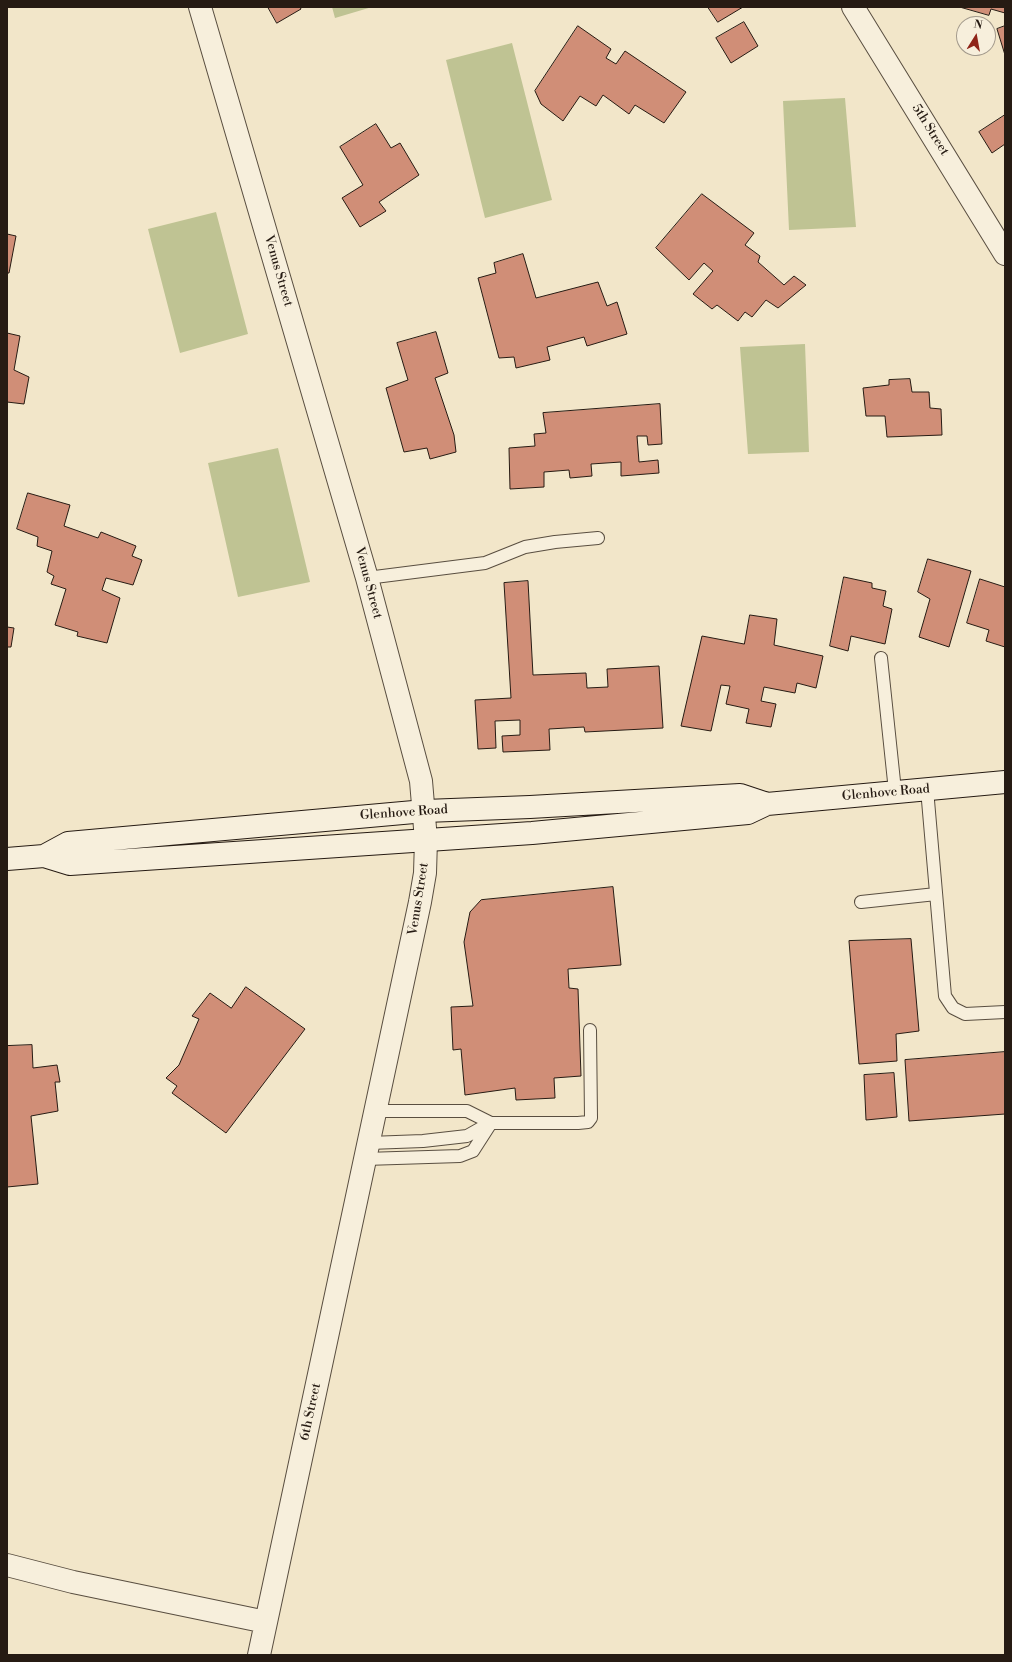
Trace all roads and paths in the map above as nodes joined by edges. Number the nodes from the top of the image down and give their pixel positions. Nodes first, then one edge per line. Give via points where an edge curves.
1 (200, 7) edge
2 (854, 7) edge
3 (1005, 254) edge
4 (598, 538) dead end
5 (367, 578) junction
6 (881, 658) dead end
7 (1005, 782) edge
8 (927, 789) junction
9 (895, 791) junction
10 (766, 804) junction
11 (425, 810) junction
12 (426, 840) junction
13 (44, 856) junction
14 (7, 859) edge
15 (936, 894) junction
16 (860, 902) dead end
17 (1005, 1012) edge
18 (590, 1030) dead end
19 (376, 1111) junction
20 (491, 1123) junction
21 (366, 1157) junction
22 (7, 1565) edge
23 (266, 1622) junction
24 (259, 1655) edge

1 - 5 street, Venus Street
2 - 3 street, 5th Street
4 - 5 lane via 525,547 485,563
5 - 11 street, Venus Street via 421,781
6 - 9 lane
7 - 8 street, Glenhove Road
8 - 9 street, Glenhove Road
8 - 15 lane
9 - 10 street, Glenhove Road
10 - 11 street, Glenhove Road via 740,795
10 - 12 street, Glenhove Road via 748,813
11 - 12 street, Venus Street
11 - 13 street, Glenhove Road via 68,843
12 - 13 street, Glenhove Road via 70,864
12 - 19 street, Venus Street via 425,873 420,902
13 - 14 street, Glenhove Road
15 - 16 lane
15 - 17 lane via 945,996 953,1008 965,1014
18 - 20 lane via 591,1118 588,1122
19 - 20 lane via 468,1111
19 - 21 street, Venus Street
20 - 21 lane via 467,1136 423,1141
20 - 21 lane via 473,1151 460,1156
21 - 23 street, 6th Street
22 - 23 street via 73,1582
23 - 24 street, 6th Street

